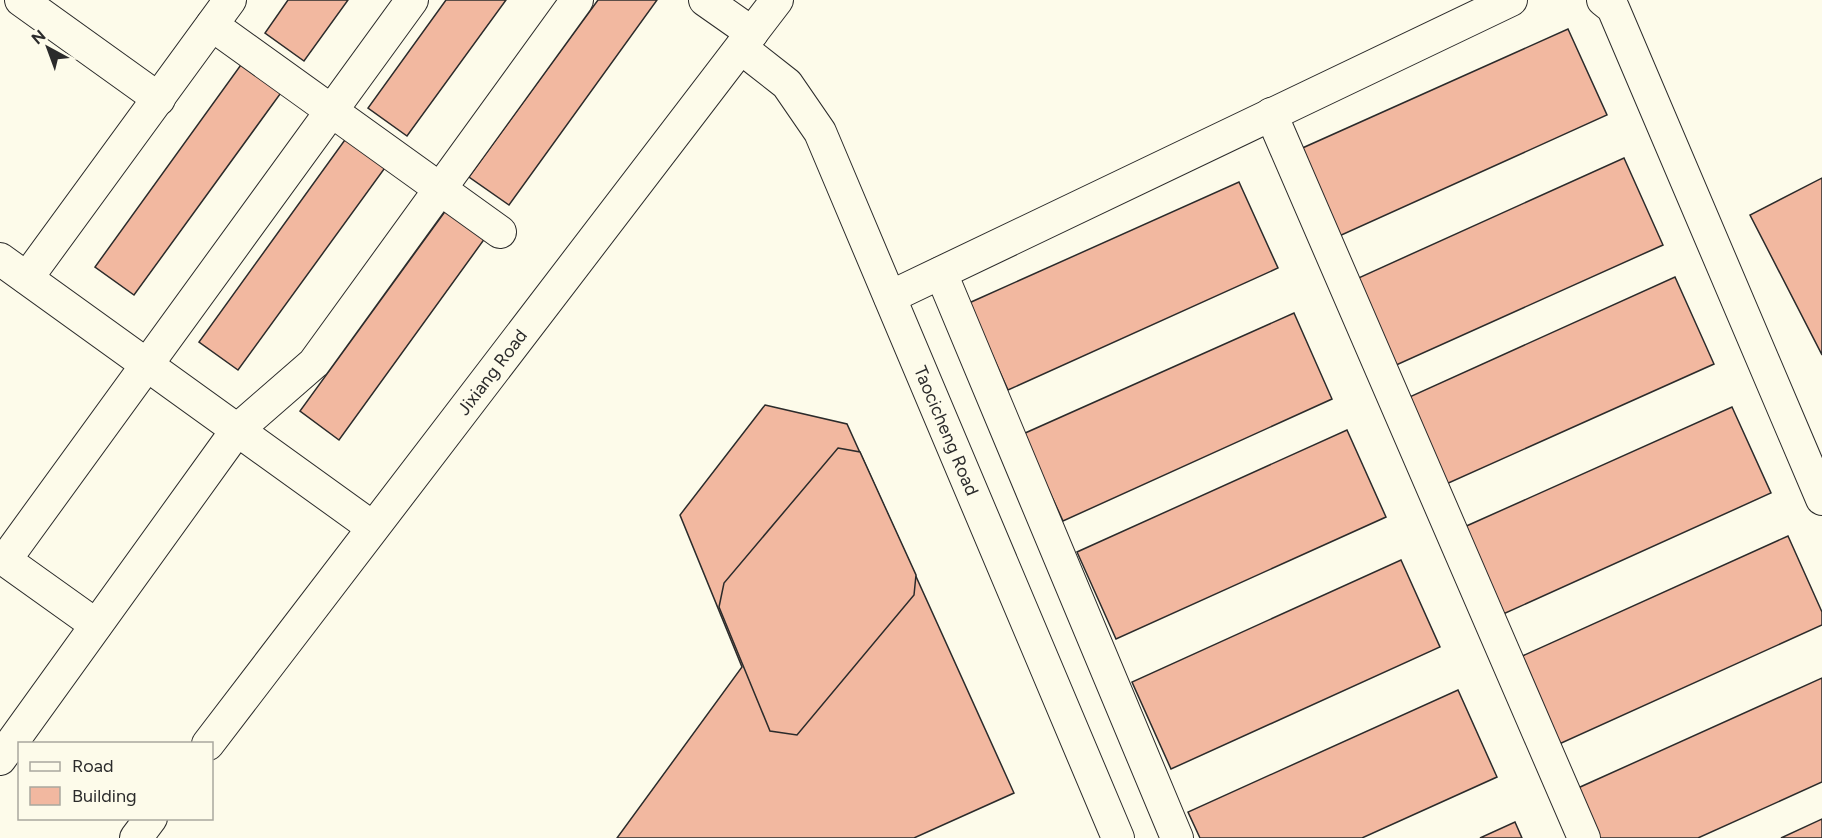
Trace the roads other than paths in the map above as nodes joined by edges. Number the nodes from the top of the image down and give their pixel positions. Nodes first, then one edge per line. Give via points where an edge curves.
1 (21, 0) edge
2 (412, 0) edge
3 (577, 0) edge
4 (705, 0) edge
5 (777, 0) edge
6 (1511, 0) edge
7 (1602, 0) edge
8 (221, 12) edge
9 (746, 40) junction
10 (159, 99) junction
11 (332, 110) junction
12 (1271, 114) junction
13 (441, 189) junction
14 (500, 232) dead end
15 (0, 259) edge
16 (941, 273) junction
17 (27, 278) junction
18 (890, 297) junction
19 (147, 365) junction
20 (237, 430) junction
21 (1822, 499) edge
22 (372, 527) junction
23 (96, 625) junction
24 (210, 742) edge
25 (0, 759) edge
26 (150, 820) edge
27 (136, 838) edge
28 (1118, 838) edge
29 (1177, 838) edge
30 (1584, 838) edge

1 - 10 street
2 - 11 street
3 - 13 street
4 - 9 street, Taocicheng Road
5 - 9 street, Jixiang Road
6 - 12 street
7 - 21 street via 1613,8
8 - 10 street
8 - 11 street
9 - 18 street, Taocicheng Road via 787,84 820,132
9 - 22 street, Jixiang Road
10 - 17 street
11 - 13 street
11 - 19 street
12 - 16 street
12 - 30 street
13 - 14 street
13 - 20 street via 314,363
15 - 17 street
16 - 18 street
16 - 29 street
17 - 19 street
18 - 28 street, Taocicheng Road
19 - 20 street
19 - 23 street via 5,560
20 - 22 street
20 - 23 street
22 - 24 street, Jixiang Road
23 - 25 street
26 - 27 street

